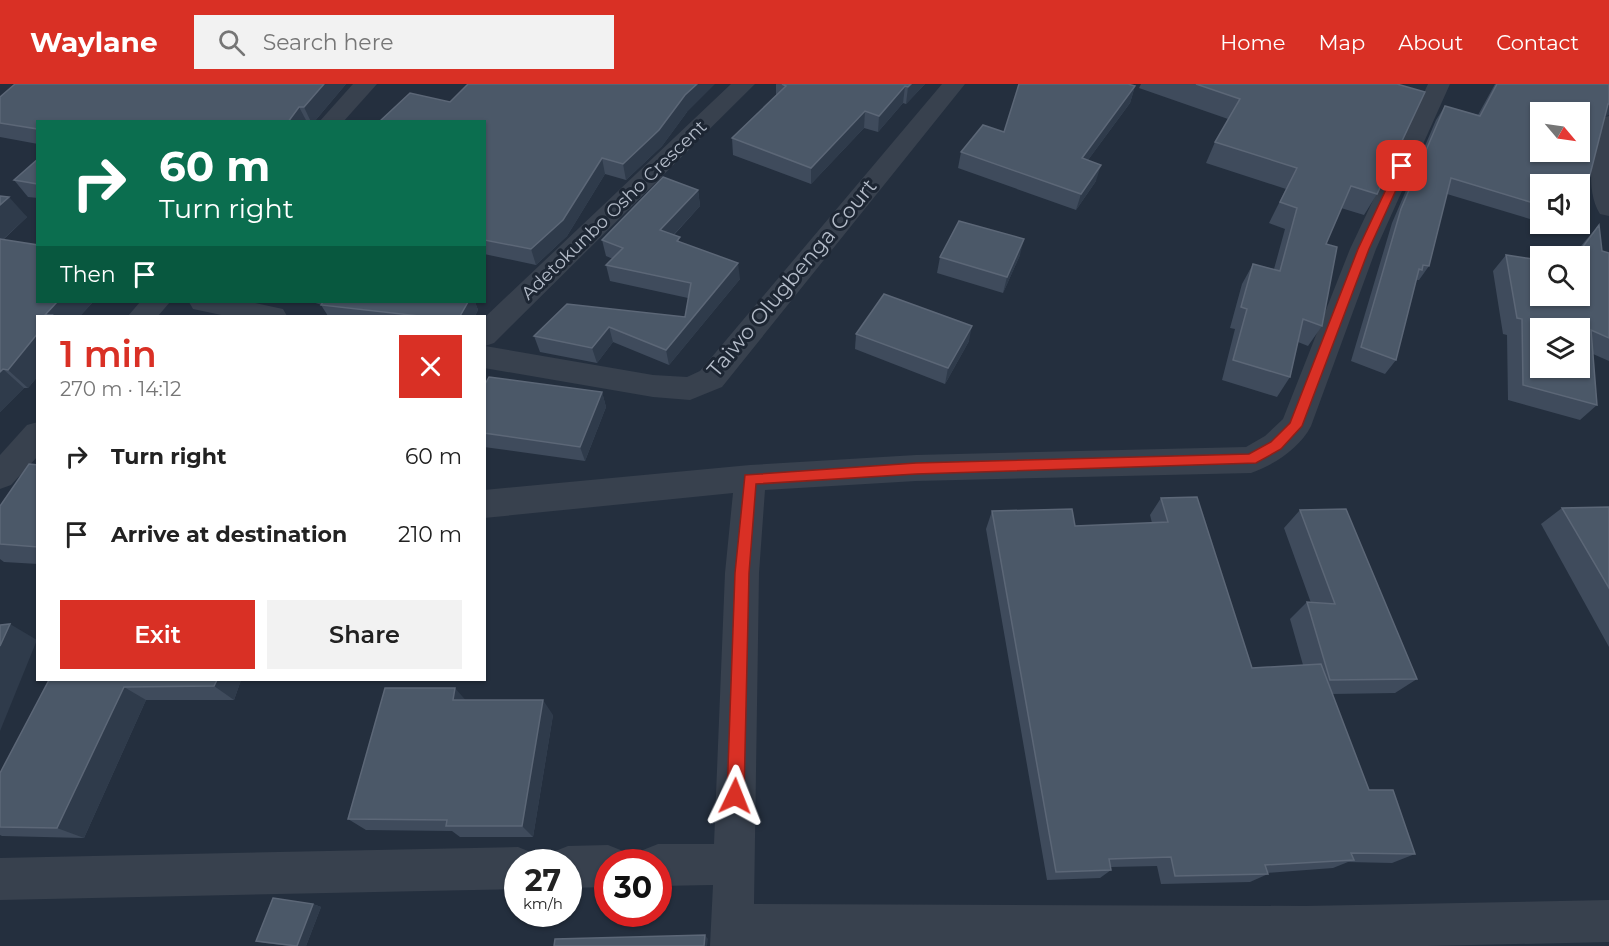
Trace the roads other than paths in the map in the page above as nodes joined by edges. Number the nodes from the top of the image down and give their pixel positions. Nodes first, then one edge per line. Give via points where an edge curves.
1 (366, 84) edge
2 (744, 84) edge
3 (954, 84) edge
4 (1440, 84) edge
5 (332, 120) edge
6 (1609, 123) edge
7 (1609, 208) edge
8 (155, 303) edge
9 (208, 303) edge
10 (143, 315) edge
11 (268, 315) edge
12 (486, 334) edge
13 (486, 357) edge
14 (36, 436) edge
15 (0, 476) edge
16 (750, 478) junction
17 (486, 504) edge
18 (733, 864) junction
19 (672, 865) edge
20 (504, 868) edge
21 (0, 879) edge
22 (1609, 921) edge
23 (733, 935) edge
24 (1307, 937) edge

1 - 5 street
2 - 12 street, Adetokunbo Osho Crescent
3 - 13 street, Taiwo Olugbenga Court via 711,379 690,389 653,386
4 - 16 street via 1363,249 1296,426 1276,445 1251,460 916,468
6 - 7 street via 1603,177
8 - 10 street
9 - 11 street
14 - 15 street
16 - 17 street
16 - 18 street via 742,573
18 - 19 street
18 - 23 street
20 - 21 street
22 - 24 street
23 - 24 street

